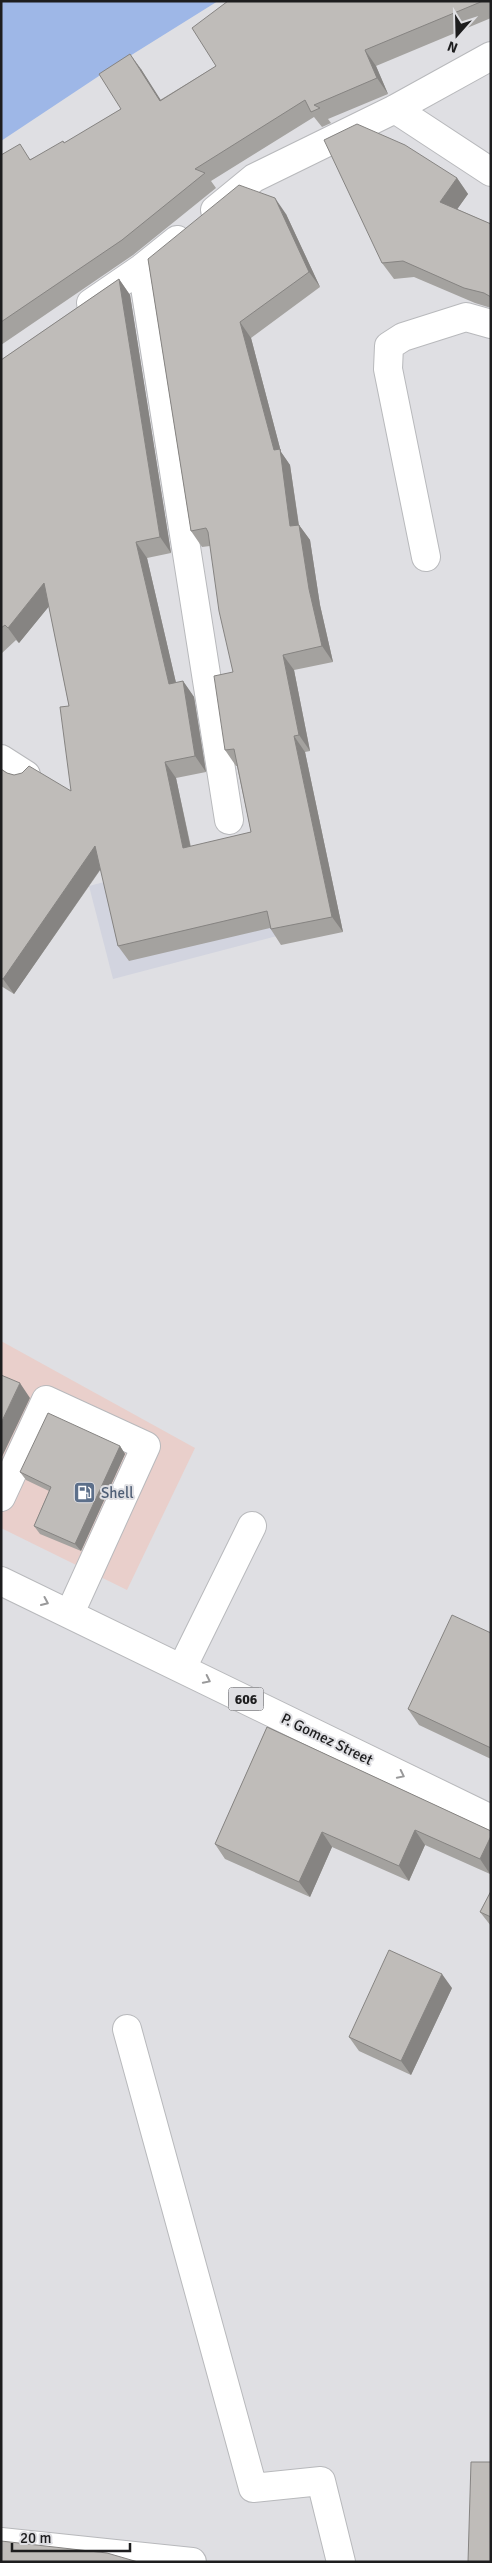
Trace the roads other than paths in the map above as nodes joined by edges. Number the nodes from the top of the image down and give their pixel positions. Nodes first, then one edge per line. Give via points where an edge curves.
1 (491, 56) edge
2 (395, 109) junction
3 (491, 172) edge
4 (142, 268) junction
5 (72, 316) edge
6 (491, 324) edge
7 (426, 557) dead end
8 (1, 759) edge
9 (26, 775) edge
10 (228, 820) dead end
11 (1, 1497) edge
12 (252, 1526) dead end
13 (1, 1582) edge
14 (70, 1613) junction
15 (182, 1668) junction
16 (491, 1819) edge
17 (126, 2029) dead end
18 (1, 2542) edge
19 (192, 2562) edge
20 (341, 2562) edge

1 - 2 street
2 - 3 street
2 - 4 street via 254,178
4 - 5 street
4 - 10 street
6 - 7 street via 466,317 404,337 389,346 388,369
8 - 9 street
11 - 14 street via 46,1400 146,1446
12 - 15 street
13 -> 14 street, P. Gomez Street / 606
14 - 15 street, P. Gomez Street / 606
15 -> 16 street, P. Gomez Street / 606
17 - 20 street via 253,2488 321,2481
18 - 19 street

